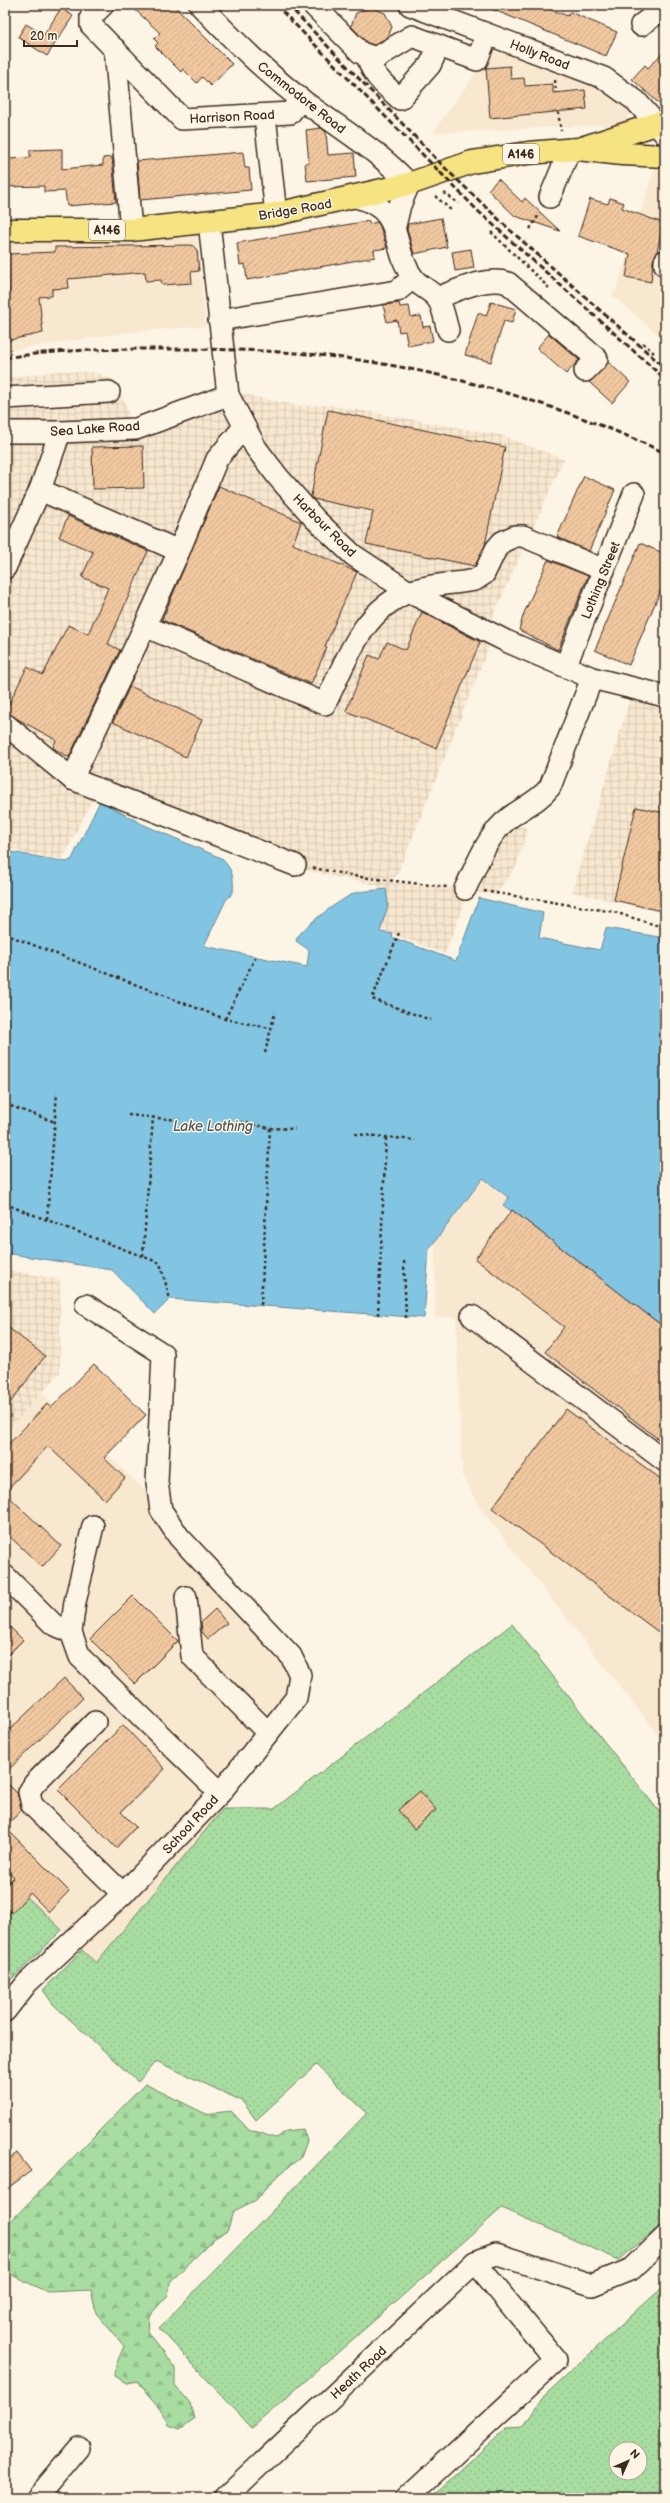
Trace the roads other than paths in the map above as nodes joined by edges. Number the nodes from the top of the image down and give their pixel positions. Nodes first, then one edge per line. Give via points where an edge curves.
1 (103, 5) edge
2 (200, 5) edge
3 (313, 5) edge
4 (410, 5) edge
5 (664, 7) edge
6 (641, 25) dead end
7 (487, 35) junction
8 (439, 46) junction
9 (115, 49) junction
10 (368, 57) junction
11 (301, 99) junction
12 (266, 125) dead end
13 (662, 126) edge
14 (574, 149) junction
15 (665, 156) edge
16 (409, 184) junction
17 (356, 197) junction
18 (550, 197) dead end
19 (276, 214) junction
20 (210, 222) junction
21 (395, 226) junction
22 (5, 230) edge
23 (131, 230) junction
24 (665, 261) edge
25 (665, 265) edge
26 (413, 278) junction
27 (437, 298) junction
28 (219, 320) junction
29 (448, 330) dead end
30 (585, 372) dead end
31 (109, 392) dead end
32 (228, 395) junction
33 (5, 398) edge
34 (244, 427) junction
35 (5, 432) edge
36 (60, 432) junction
37 (40, 490) junction
38 (634, 494) dead end
39 (179, 551) junction
40 (5, 568) edge
41 (604, 570) junction
42 (409, 592) junction
43 (144, 626) junction
44 (566, 665) junction
45 (592, 678) junction
46 (665, 696) edge
47 (5, 724) edge
48 (72, 779) junction
49 (295, 865) dead end
50 (465, 888) dead end
51 (86, 1305) dead end
52 (472, 1316) dead end
53 (665, 1460) edge
54 (93, 1526) dead end
55 (5, 1576) edge
56 (186, 1597) dead end
57 (71, 1632) junction
58 (95, 1722) dead end
59 (268, 1733) junction
60 (220, 1793) junction
61 (123, 1894) junction
62 (5, 2011) edge
63 (665, 2237) edge
64 (475, 2262) junction
65 (79, 2448) dead end
66 (37, 2498) edge
67 (225, 2498) edge
68 (407, 2498) edge

1 - 9 street, Harrison Road via 91,17 90,22
2 - 11 street, Commodore Road via 239,46
3 - 10 street
4 - 7 street, Holly Road
5 - 6 street
7 - 8 street via 477,60
7 - 13 street, Holly Road via 604,78 636,101
8 - 10 street via 412,36 376,58
8 - 10 street via 430,65 400,99 377,77 369,65
9 - 11 street, Harrison Road via 182,119 290,113
9 - 23 street
11 - 16 street, Commodore Road via 384,160
12 - 19 street
13 - 14 highway, Bridge Road / A146
14 - 15 highway, Bridge Road / A146
14 - 16 highway, Bridge Road / A146 via 472,162
14 - 18 street
16 - 17 highway, Bridge Road / A146
16 - 21 street
17 - 19 highway, Bridge Road / A146
17 - 21 street via 375,205
19 - 20 highway, Bridge Road / A146
20 - 23 highway, Bridge Road / A146
20 - 28 street, Harbour Road
21 - 26 street via 405,264
22 - 23 highway, Bridge Road / A146
24 - 25 street
26 - 27 street
26 - 28 street via 397,291
27 - 29 street
27 - 30 street via 465,287 493,281 514,286 597,359
28 - 32 street, Harbour Road
31 - 33 street
32 - 34 street, Harbour Road
32 - 36 street, Sea Lake Road via 136,428
34 - 39 street via 216,459
34 - 42 street, Harbour Road via 278,477 353,556
35 - 36 street, Sea Lake Road
36 - 37 street
37 - 39 street
37 - 40 street
38 - 41 street, Lothing Street
39 - 43 street
41 - 42 street via 524,536 515,536 502,542 484,574 475,580
41 - 44 street, Lothing Street
42 - 43 street via 375,613 364,626 325,704
42 - 44 street, Harbour Road via 506,641
43 - 48 street
44 - 45 street, Harbour Road
45 - 46 street, Harbour Road
45 - 50 street via 550,787 541,798 508,819 493,834
47 - 48 street
48 - 49 street
51 - 59 street via 163,1354 156,1482 161,1510 179,1537 291,1656 300,1675 296,1698
52 - 53 street
54 - 57 street
55 - 57 street via 53,1624
56 - 59 street via 192,1656
57 - 60 street, School Road via 80,1657
58 - 61 street via 29,1792 32,1805
59 - 60 street
60 - 61 street, School Road
61 - 62 street, School Road via 27,1983
63 - 64 street, Heath Road via 632,2269 592,2285 496,2254
64 - 67 street, Heath Road
64 - 68 street via 556,2360
65 - 66 street

